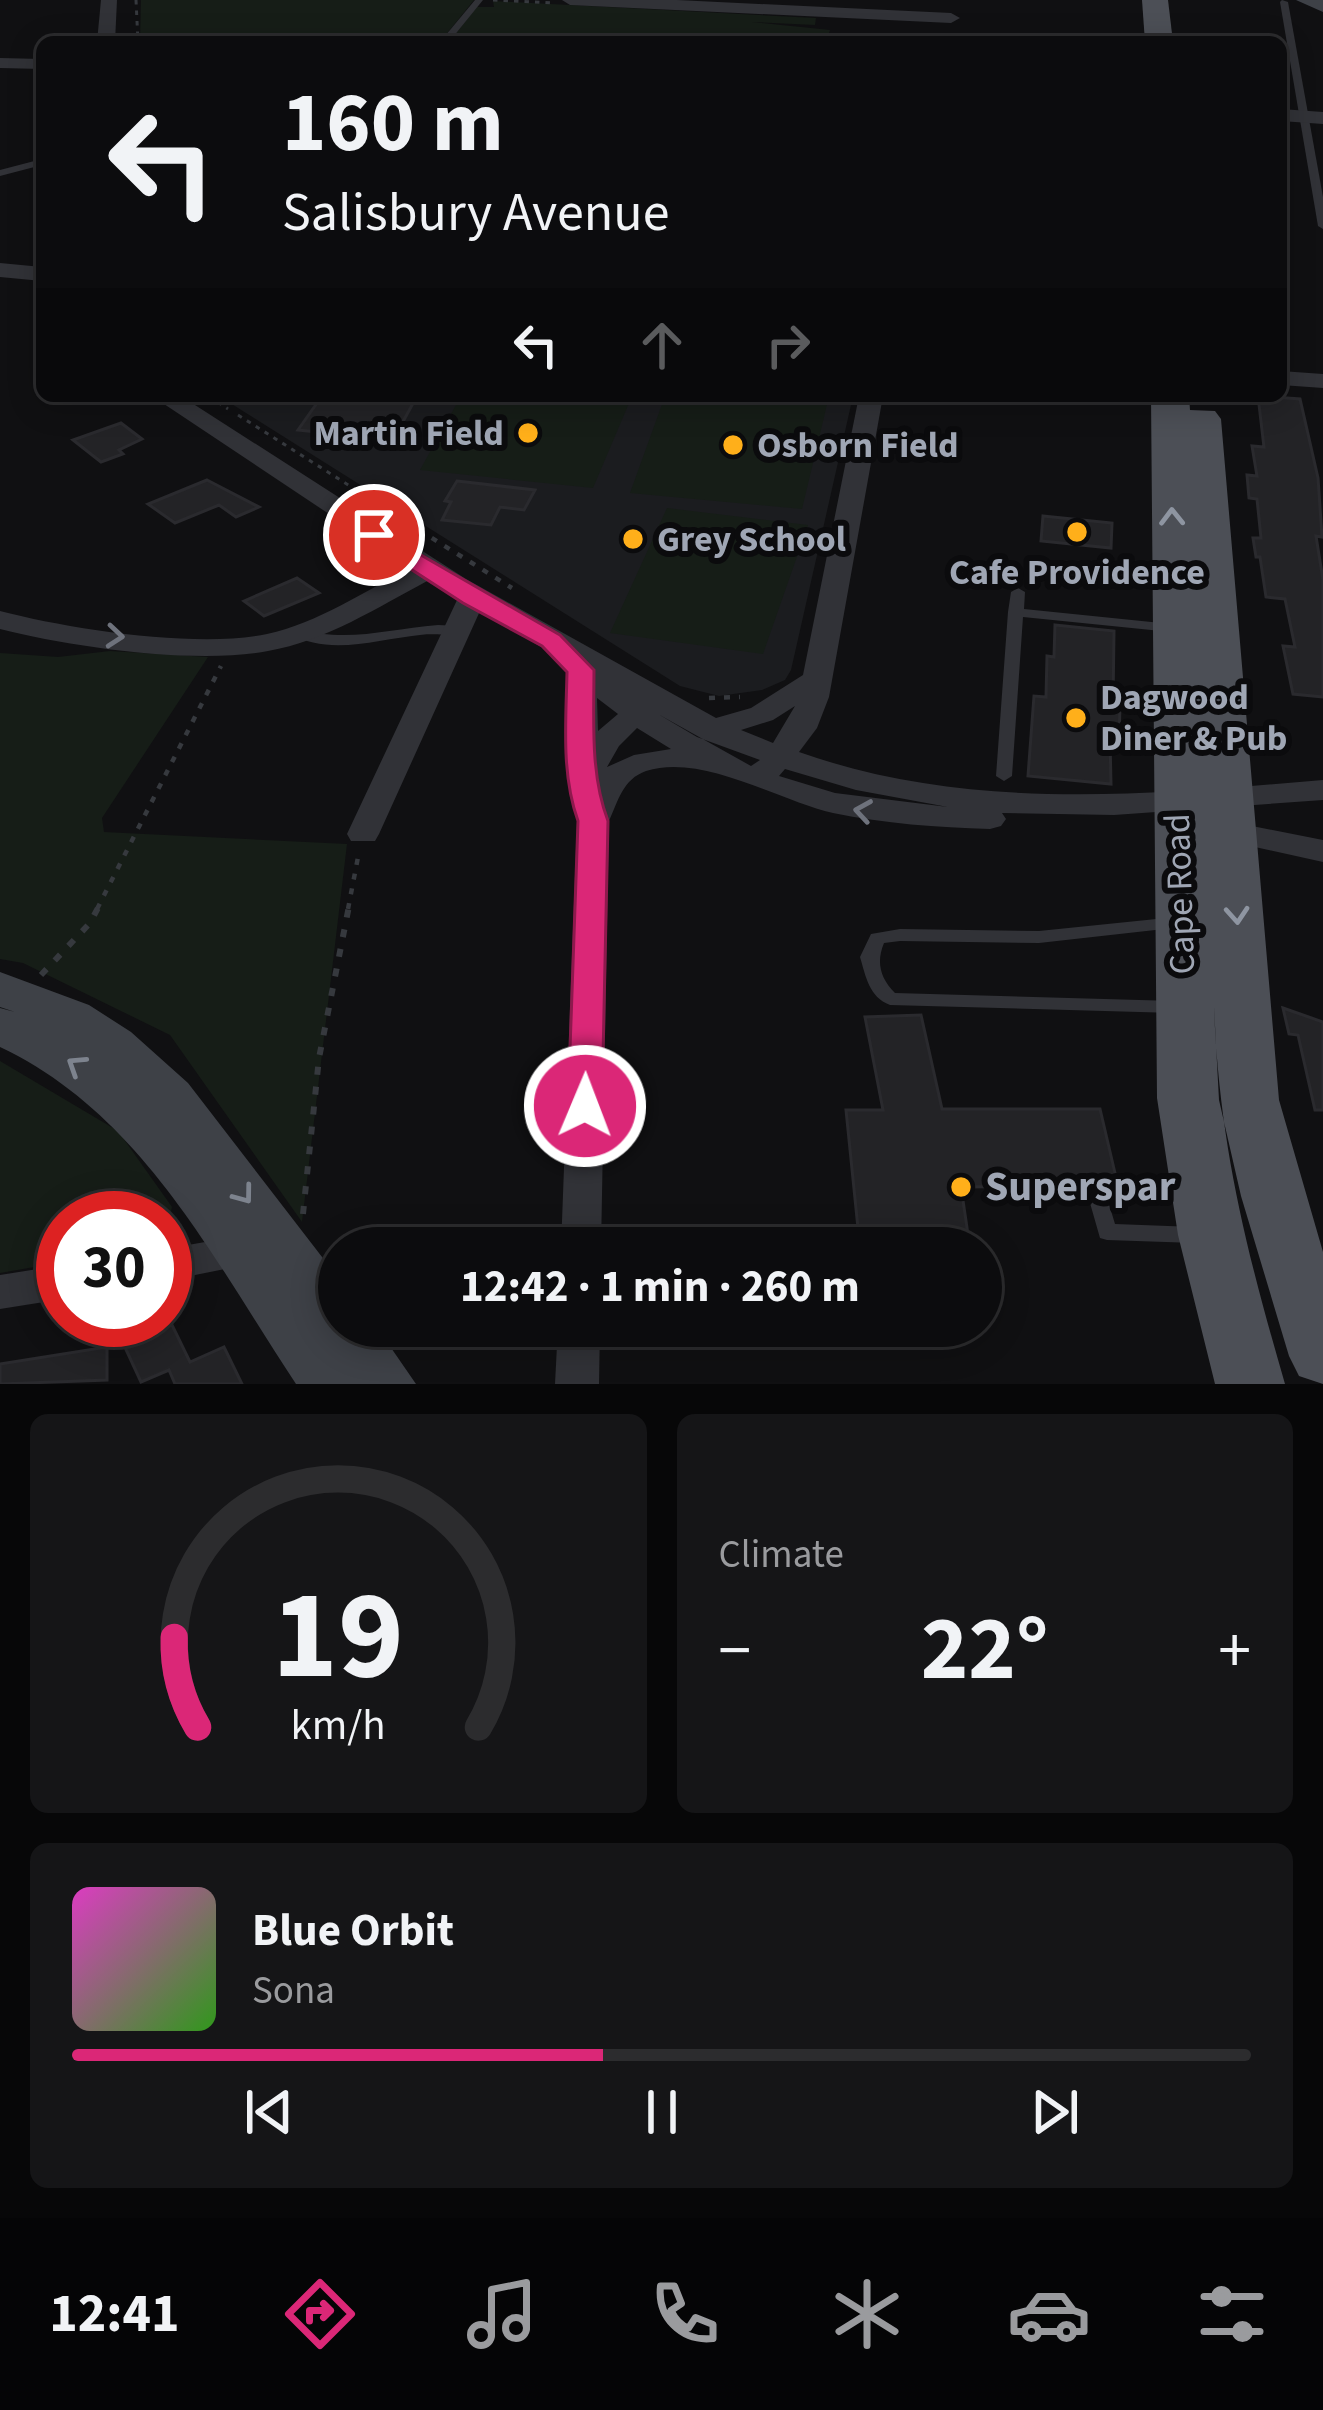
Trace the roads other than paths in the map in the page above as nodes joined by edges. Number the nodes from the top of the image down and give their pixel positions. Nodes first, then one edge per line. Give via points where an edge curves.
1 (109, 0) edge
2 (479, 0) edge
3 (570, 0) edge
4 (1156, 0) edge
5 (1180, 0) edge
6 (1297, 1) edge
7 (657, 2) edge
8 (1323, 5) edge
9 (953, 9) edge
10 (106, 36) edge
11 (448, 36) edge
12 (1159, 36) edge
13 (1183, 36) edge
14 (0, 63) edge
15 (36, 64) edge
16 (1313, 117) edge
17 (36, 164) edge
18 (0, 173) edge
19 (1323, 226) edge
20 (0, 271) edge
21 (36, 274) edge
22 (1287, 378) edge
23 (1323, 381) edge
24 (173, 402) edge
25 (871, 402) edge
26 (1170, 402) edge
27 (1200, 402) edge
28 (428, 569) junction
29 (1018, 592) dead end
30 (472, 598) junction
31 (1015, 612) junction
32 (0, 620) edge
33 (1174, 628) junction
34 (459, 630) junction
35 (297, 633) junction
36 (551, 641) junction
37 (581, 670) junction
38 (814, 681) junction
39 (665, 711) junction
40 (708, 745) junction
41 (768, 770) junction
42 (1004, 776) dead end
43 (615, 777) junction
44 (1323, 790) edge
45 (590, 812) junction
46 (1204, 813) junction
47 (363, 833) road end
48 (1323, 851) edge
49 (1181, 923) junction
50 (6, 1003) edge
51 (1184, 1008) junction
52 (1096, 1189) dead end
53 (581, 1227) edge
54 (1210, 1235) junction
55 (273, 1257) junction
56 (192, 1263) edge
57 (36, 1286) edge
58 (0, 1292) edge
59 (318, 1302) edge
60 (358, 1347) edge
61 (578, 1347) edge
62 (1323, 1356) edge
63 (330, 1384) edge
64 (386, 1384) edge
65 (577, 1384) edge
66 (1250, 1384) edge

1 - 10 street
2 - 11 lane
3 - 7 street
4 - 12 main road
5 - 13 main road
6 - 8 main road
6 - 16 lane
7 - 9 street
14 - 15 street
16 - 19 lane
17 - 18 lane
20 - 21 street
22 - 23 street
24 - 28 street
25 - 38 street
33 -> 26 main road, Cape Road
27 - 46 main road, Cape Road
28 - 30 street
28 - 35 street
29 - 31 lane
30 - 34 street
30 - 36 street
31 - 33 lane
31 - 42 lane
32 -> 35 street via 235,646
33 - 46 main road, Cape Road
34 - 35 lane via 338,643
34 - 47 street
36 - 37 street
36 - 39 street
37 - 39 street
37 - 45 street via 579,736
38 - 40 street
38 - 41 street via 810,711
39 - 40 street
39 - 43 street
39 - 45 street via 617,727 594,756
40 - 41 street
40 - 43 street
41 - 46 street via 957,799
43 - 45 street
44 - 46 street
45 - 53 street
46 - 48 street
46 - 49 main road, Cape Road
46 -> 62 main road, Cape Road via 1249,1100
49 - 51 main road, Cape Road
49 - 51 lane via 1039,938 900,934 878,938 869,957 890,999
50 - 55 main road via 127,1105
51 - 54 main road, Cape Road via 1190,1132
52 - 54 lane via 1107,1232
54 - 66 main road, Cape Road
55 - 56 street
55 - 59 main road
55 - 63 main road
57 - 58 street
60 - 64 main road
61 - 65 street

